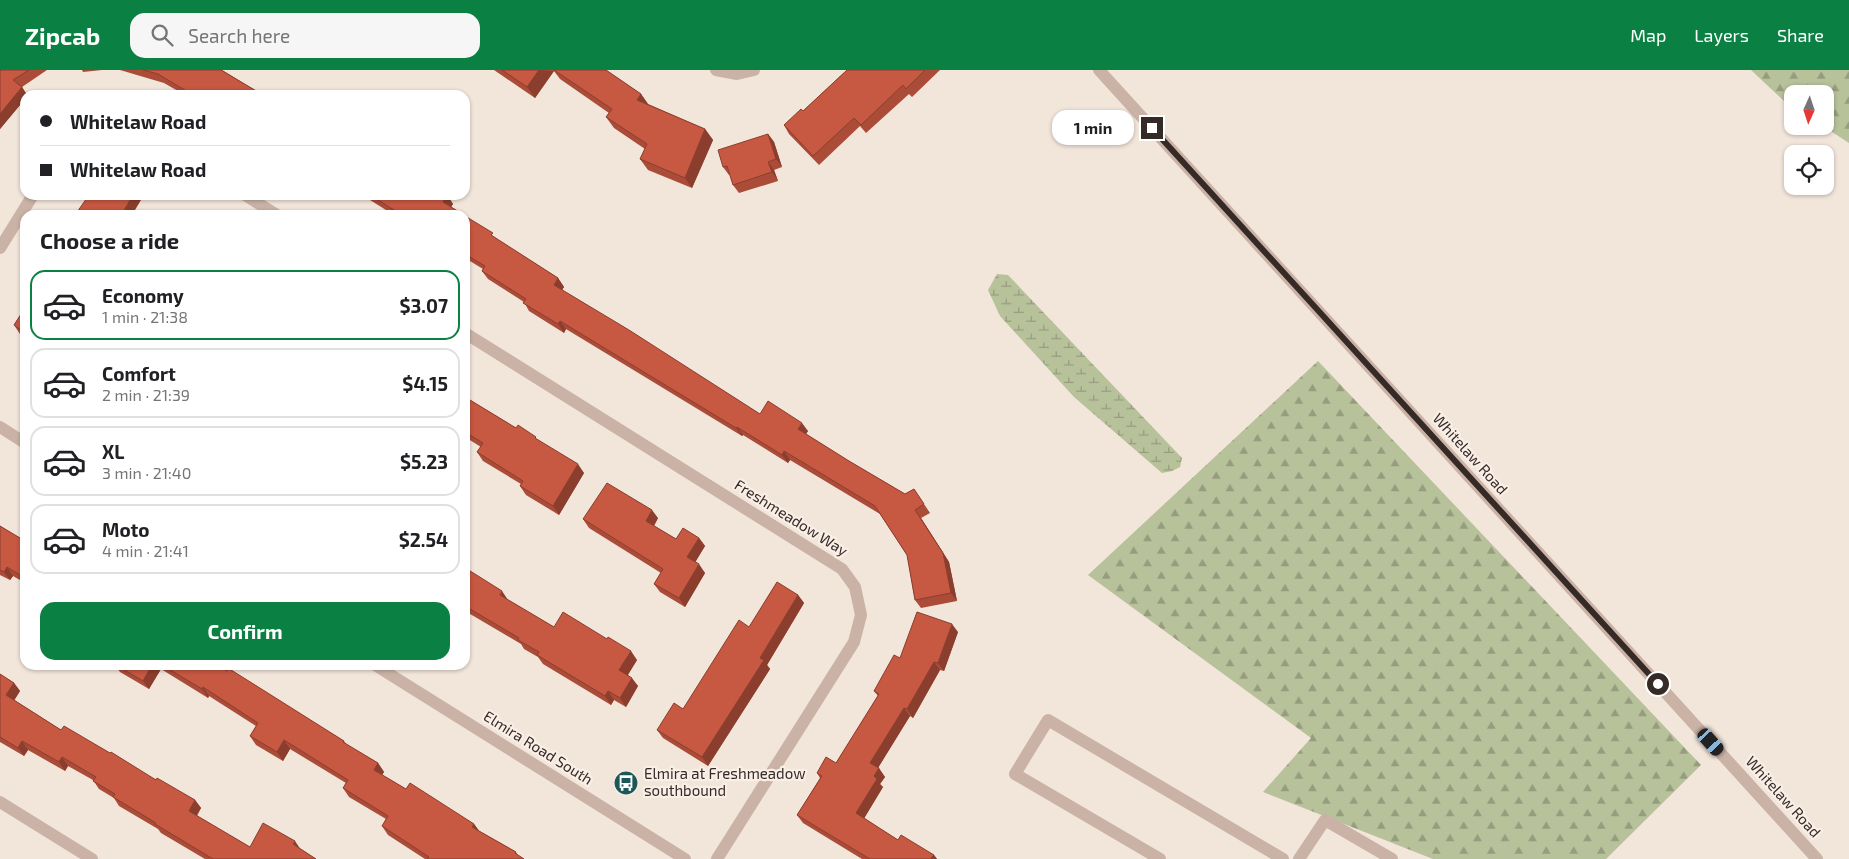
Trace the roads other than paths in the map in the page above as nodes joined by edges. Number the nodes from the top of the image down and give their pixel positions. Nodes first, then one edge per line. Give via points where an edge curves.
1 (716, 70) edge
2 (754, 70) edge
3 (1099, 70) edge
4 (253, 200) edge
5 (269, 210) edge
6 (20, 217) edge
7 (0, 248) edge
8 (470, 336) edge
9 (0, 427) edge
10 (20, 440) edge
11 (383, 670) edge
12 (0, 802) edge
13 (92, 859) edge
14 (685, 859) edge
15 (717, 859) edge
16 (1160, 859) edge
17 (1283, 859) edge
18 (1299, 859) edge
19 (1392, 859) edge
20 (1817, 859) edge

1 - 2 street via 737,74
3 - 20 street, Whitelaw Road
4 - 5 street
6 - 7 street
8 - 15 street, Freshmeadow Way via 842,569 855,587 861,615 854,642
9 - 10 street
11 - 14 street, Elmira Road South
12 - 13 street
16 - 17 street via 1015,774 1048,720
18 - 19 street via 1325,820

